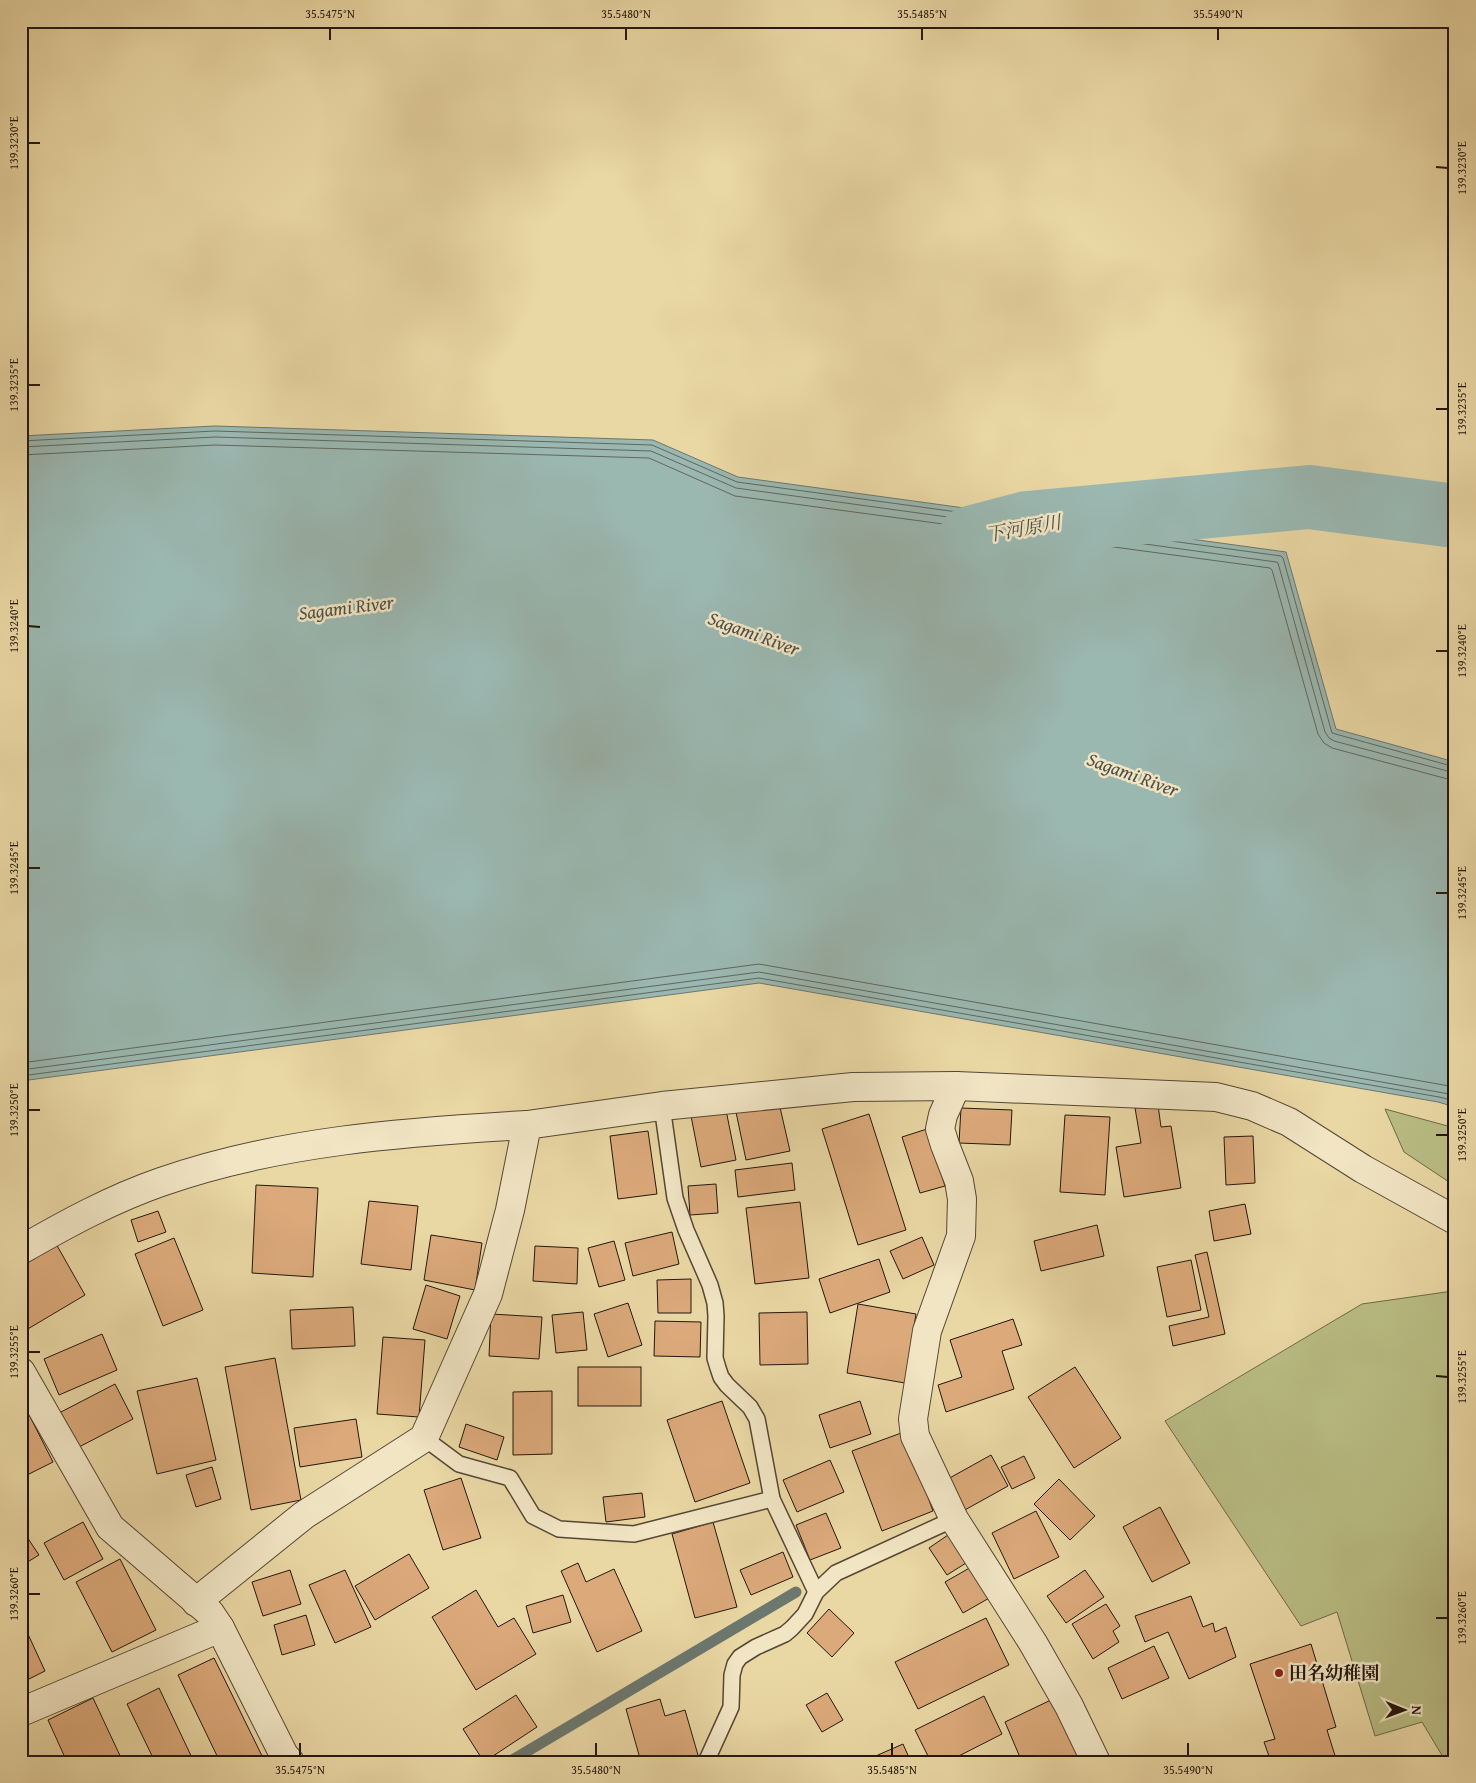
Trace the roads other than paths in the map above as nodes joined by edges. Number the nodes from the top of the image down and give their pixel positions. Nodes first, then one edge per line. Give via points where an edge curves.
1 (956, 1086) junction
2 (662, 1106) junction
3 (527, 1125) junction
4 (1455, 1220) edge
5 (21, 1250) edge
6 (21, 1372) edge
7 (424, 1438) junction
8 (772, 1499) junction
9 (954, 1519) junction
10 (816, 1592) junction
11 (196, 1602) junction
12 (220, 1628) junction
13 (21, 1712) edge
14 (290, 1762) edge
15 (706, 1762) edge
16 (1096, 1762) edge

1 - 2 street via 834,1088
1 - 4 street via 1216,1097 1252,1106 1289,1122 1363,1169
1 - 9 street via 940,1129 959,1181 961,1236 927,1331 913,1418 915,1436
2 - 3 street
2 - 8 lane via 675,1198 715,1303 718,1368 727,1385 750,1407 757,1419
3 - 5 street via 351,1139 220,1164 120,1198 78,1217
3 - 7 street via 510,1210 488,1294
6 - 11 street via 110,1527
7 - 8 lane via 459,1464 510,1478 533,1516 559,1529 634,1534
7 - 11 street via 304,1515
8 - 10 lane
9 - 10 lane via 836,1573
9 - 16 street via 1033,1643
10 - 15 lane via 792,1628 740,1657 735,1664 731,1706
11 - 12 street via 210,1613
12 - 13 street
12 - 14 street

